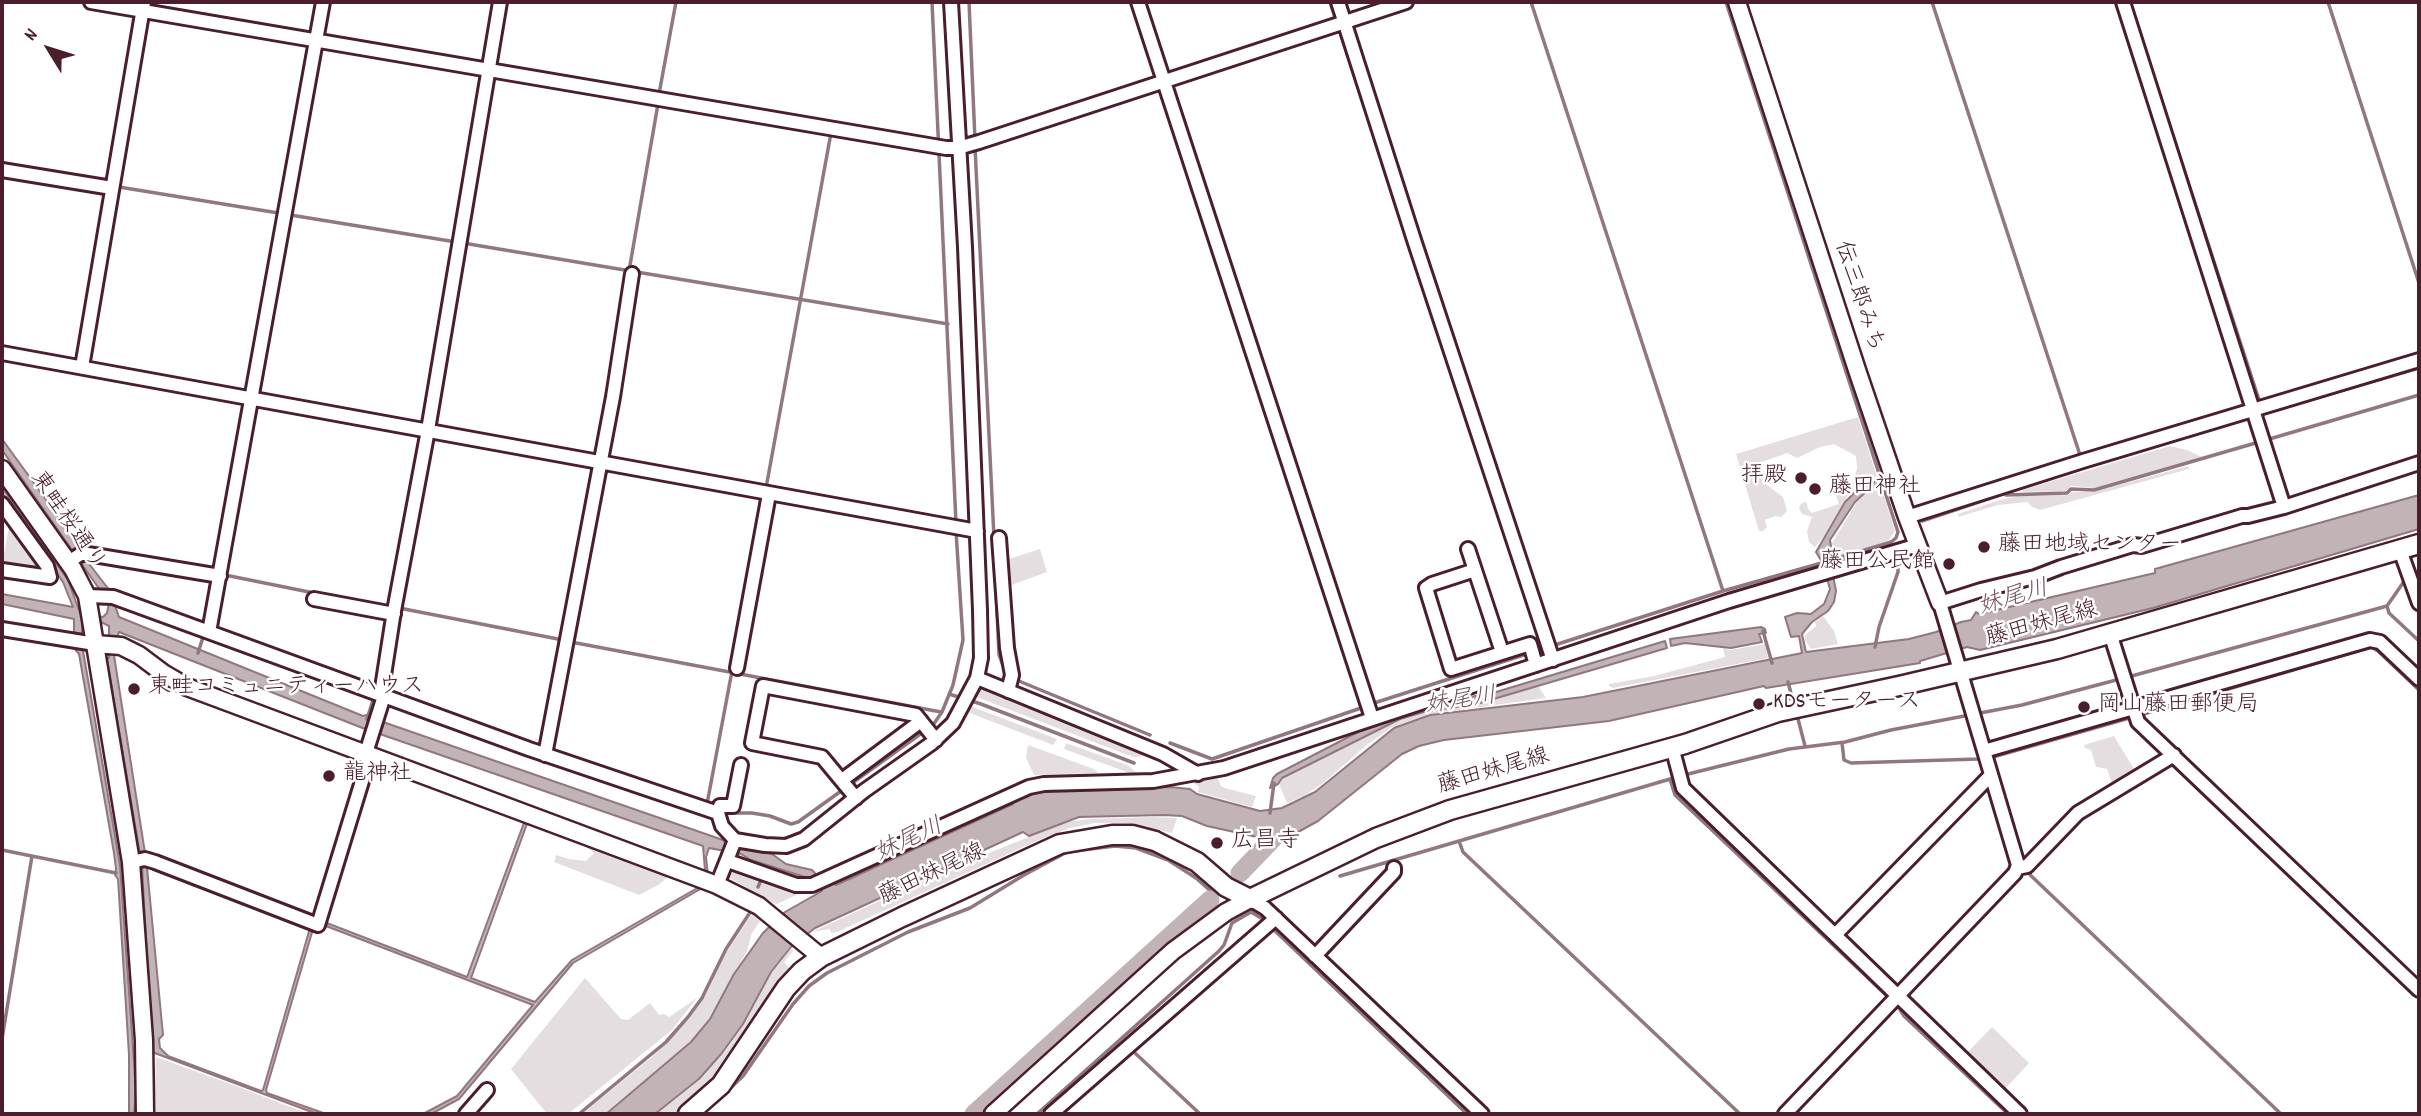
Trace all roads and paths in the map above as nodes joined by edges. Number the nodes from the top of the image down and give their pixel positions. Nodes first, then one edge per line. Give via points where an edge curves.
1 (91, 2) edge
2 (323, 2) edge
3 (500, 2) edge
4 (951, 2) edge
5 (1138, 2) edge
6 (1338, 2) edge
7 (1406, 2) edge
8 (1737, 2) edge
9 (2123, 2) edge
10 (140, 8) edge
11 (1340, 24) junction
12 (313, 39) junction
13 (485, 70) junction
14 (1161, 82) junction
15 (969, 145) junction
16 (2, 170) edge
17 (110, 188) junction
18 (632, 274) dead end
19 (2, 354) edge
20 (2419, 360) edge
21 (82, 367) junction
22 (249, 397) junction
23 (2258, 411) junction
24 (424, 429) junction
25 (597, 461) junction
26 (2419, 463) edge
27 (2, 469) edge
28 (769, 494) junction
29 (2, 504) edge
30 (2284, 507) junction
31 (1907, 517) junction
32 (976, 531) junction
33 (999, 538) dead end
34 (2419, 544) edge
35 (1918, 545) junction
36 (1468, 549) dead end
37 (2400, 550) junction
38 (68, 562) junction
39 (2, 570) edge
40 (1475, 570) junction
41 (217, 576) junction
42 (314, 599) dead end
43 (2419, 603) edge
44 (97, 605) junction
45 (392, 611) junction
46 (1942, 611) junction
47 (2, 629) edge
48 (206, 631) junction
49 (2110, 633) junction
50 (96, 643) junction
51 (1502, 652) junction
52 (1551, 652) junction
53 (1534, 657) junction
54 (1958, 665) junction
55 (737, 668) dead end
56 (977, 678) junction
57 (2419, 678) edge
58 (1010, 682) junction
59 (378, 692) junction
60 (1369, 710) junction
61 (2134, 714) junction
62 (927, 729) junction
63 (1672, 747) junction
64 (368, 754) junction
65 (545, 755) junction
66 (2174, 755) junction
67 (1987, 761) junction
68 (741, 765) dead end
69 (1198, 774) junction
70 (848, 788) junction
71 (718, 813) junction
72 (732, 849) junction
73 (139, 860) junction
74 (2022, 867) junction
75 (1394, 868) dead end
76 (717, 885) junction
77 (1250, 899) junction
78 (1276, 918) junction
79 (1835, 935) junction
80 (1315, 956) junction
81 (821, 957) junction
82 (2419, 990) edge
83 (1899, 996) junction
84 (487, 1090) dead end
85 (145, 1114) edge
86 (466, 1114) edge
87 (688, 1114) edge
88 (993, 1114) edge
89 (1051, 1114) edge
90 (1482, 1114) edge
91 (1785, 1114) edge
92 (2021, 1114) edge

1 - 10 street
2 - 12 street
3 - 13 street
4 - 15 street
5 - 14 street
6 - 11 street
7 - 11 street
8 - 31 street, 伝三郎みち
9 - 23 street
10 - 12 street
10 - 17 street
11 - 14 street
11 - 52 street
12 - 13 street
12 - 22 street
13 - 15 street via 940,147
13 - 24 street
14 - 15 street
14 - 60 street
15 - 32 street via 965,247
16 - 17 street
17 - 21 street
18 - 25 street via 613,397
19 - 21 street
20 - 23 street
21 - 22 street
22 - 24 street
22 - 41 street
23 - 30 street
23 - 31 street
24 - 25 street
24 - 45 street
25 - 28 street
25 - 65 street
26 - 30 street
27 - 38 street, 東畦桜通り
28 - 32 street
28 - 55 street
29 - 39 street via 47,566 50,578
30 - 46 street via 1981,590
31 - 35 street, 伝三郎みち
32 - 56 street via 981,658
33 - 58 street
34 - 37 main road, 藤田妹尾線
35 - 46 street, 伝三郎みち
35 - 52 street
36 - 40 street
37 - 43 street
37 - 49 main road, 藤田妹尾線
38 - 41 street via 88,554
38 - 44 street, 東畦桜通り
40 - 51 street
40 - 51 street via 1426,588 1451,669
41 - 48 street
42 - 45 street
44 - 48 street
44 - 50 street, 東畦桜通り
45 - 59 street
46 - 54 street
47 - 50 street
48 - 59 street
49 - 54 main road, 藤田妹尾線
49 - 61 street
50 - 64 street via 131,650 187,687
50 - 73 street, 東畦桜通り
51 - 53 street via 1530,644
52 - 53 street
53 - 60 street
54 - 63 main road, 藤田妹尾線 via 1779,712
54 - 67 street
56 - 58 street
56 - 62 street via 953,723
57 - 61 street via 2380,642 2370,640
58 - 69 street
59 - 64 street via 383,699
59 - 65 street
60 - 69 street via 1279,751
61 - 66 street
61 - 67 street
62 - 70 street
62 - 70 street
62 - 70 street via 916,715 763,686 752,743 822,757
63 - 77 main road, 藤田妹尾線 via 1405,826
63 - 79 street via 1684,788
64 - 73 street via 317,922
64 - 76 street
65 - 71 street
66 - 74 street via 2078,813
66 - 82 street
67 - 74 street
67 - 79 street
68 - 71 street via 733,806 720,806
69 - 72 street via 1153,781 1029,787 812,885 796,885
70 - 72 street via 811,834 795,843
71 - 72 street
72 - 76 street
73 - 85 street, 東畦桜通り
74 - 83 street
75 - 80 street
76 - 81 street via 746,898
77 - 78 street
77 - 81 main road, 藤田妹尾線 via 1226,887 1197,862 1155,841 1132,835 1093,836 1040,852
77 - 88 street via 1173,951
78 - 80 street
78 - 89 street
79 - 83 street
80 - 90 street
81 - 87 main road, 藤田妹尾線 via 786,988 721,1085
83 - 91 street
83 - 92 street
84 - 86 street

